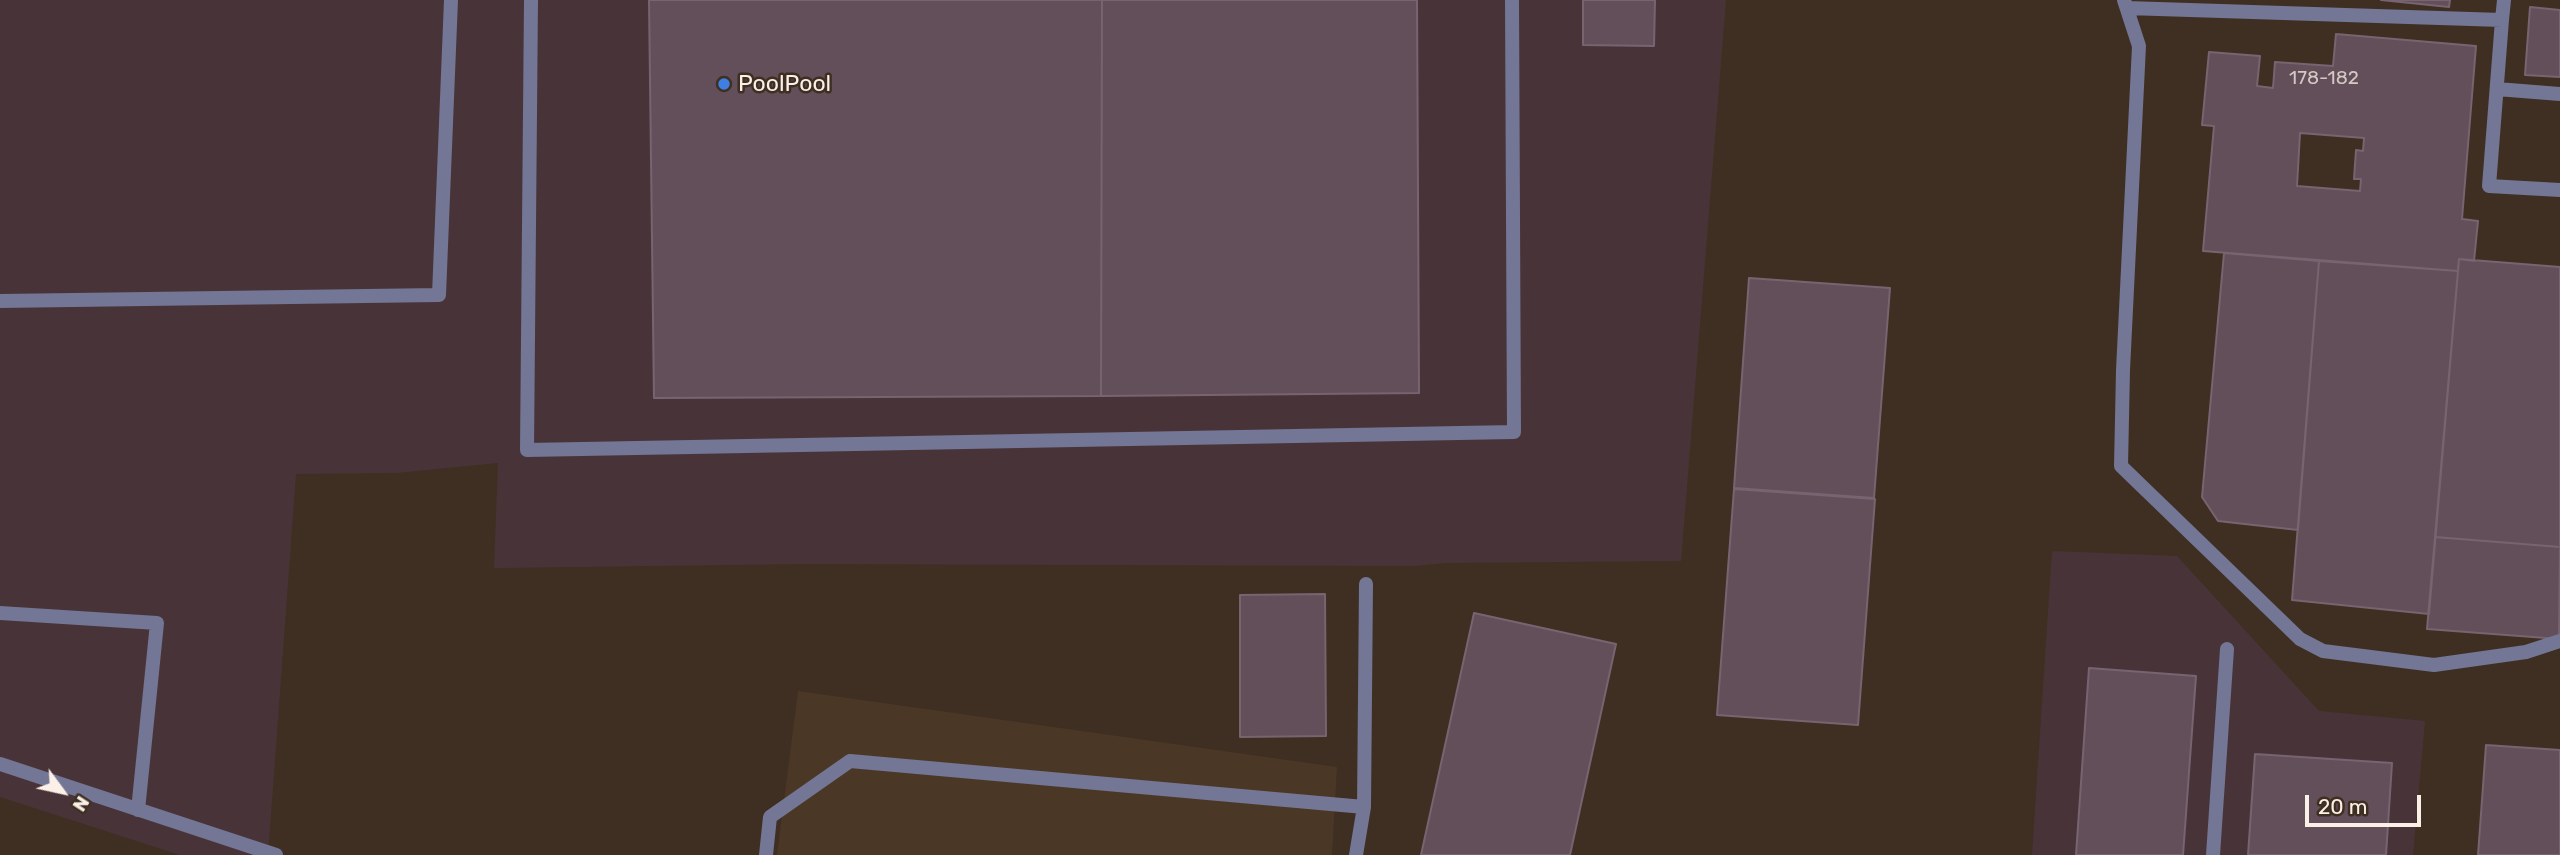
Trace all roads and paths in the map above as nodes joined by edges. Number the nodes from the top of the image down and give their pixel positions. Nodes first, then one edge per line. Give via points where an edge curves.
1 (451, 0) edge
2 (531, 0) edge
3 (1512, 0) edge
4 (2504, 0) edge
5 (2126, 4) edge
6 (2502, 20) junction
7 (2497, 89) junction
8 (2560, 94) edge
9 (2560, 190) edge
10 (0, 301) edge
11 (1366, 584) dead end
12 (0, 613) edge
13 (2560, 641) edge
14 (2227, 649) dead end
15 (0, 764) edge
16 (1364, 807) junction
17 (138, 810) junction
18 (276, 855) edge
19 (766, 855) edge
20 (1356, 855) edge
21 (2213, 855) edge

1 - 10 lane via 439,295
2 - 3 lane via 527,450 1514,432
4 - 6 lane
5 - 6 lane
5 - 13 lane via 2139,46 2121,466 2300,639 2323,651 2434,665 2526,652
6 - 7 lane
7 - 8 lane
7 - 9 lane via 2489,186
11 - 16 lane
12 - 17 lane via 157,624
14 - 21 lane
15 - 17 lane
16 - 19 lane via 850,761 770,817
16 - 20 lane
17 - 18 lane

